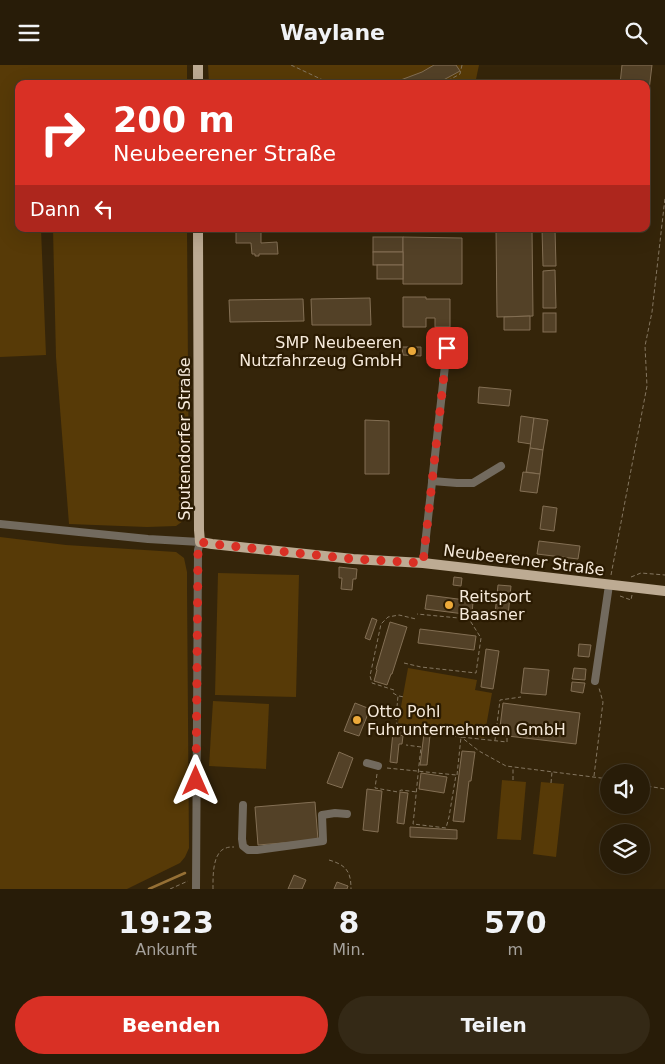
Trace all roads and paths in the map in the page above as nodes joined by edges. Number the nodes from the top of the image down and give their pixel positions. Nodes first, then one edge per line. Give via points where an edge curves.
1 (198, 65) edge
2 (291, 65) edge
3 (462, 65) edge
4 (198, 80) edge
5 (323, 80) edge
6 (449, 80) edge
7 (665, 198) edge
8 (198, 232) edge
9 (447, 348) dead end
10 (501, 466) dead end
11 (432, 481) junction
12 (0, 524) edge
13 (200, 542) junction
14 (423, 563) junction
15 (665, 575) edge
16 (634, 576) dead end
17 (609, 585) junction
18 (665, 591) edge
19 (418, 614) dead end
20 (416, 619) dead end
21 (404, 663) dead end
22 (595, 681) joint
23 (394, 690) dead end
24 (393, 693) dead end
25 (398, 696) junction
26 (404, 697) dead end
27 (521, 697) dead end
28 (461, 737) junction
29 (508, 737) dead end
30 (495, 741) junction
31 (406, 745) dead end
32 (366, 763) dead end
33 (378, 766) junction
34 (513, 767) junction
35 (552, 771) junction
36 (418, 772) junction
37 (456, 775) junction
38 (594, 776) junction
39 (600, 777) edge
40 (513, 780) dead end
41 (551, 783) dead end
42 (650, 786) edge
43 (665, 789) edge
44 (417, 792) junction
45 (243, 805) dead end
46 (347, 814) dead end
47 (243, 846) junction
48 (329, 860) dead end
49 (196, 877) junction
50 (170, 889) edge
51 (196, 889) edge
52 (213, 889) edge
53 (352, 889) edge

1 - 4 main road
2 - 5 path
3 - 6 path via 460,74
7 - 17 path via 645,346 647,386
8 - 13 main road, Sputendorfer Straße
9 - 11 street
10 - 11 street via 473,483
11 - 14 street
12 - 13 street
13 - 14 main road, Neubeerener Straße via 353,559
13 - 49 street, Sputendorfer Straße
14 - 17 main road, Neubeerener Straße
15 - 16 path via 641,573
17 - 18 main road, Neubeerener Straße
17 - 22 street
19 - 21 path via 469,619 481,638 476,673
20 - 23 path via 399,615 388,617 381,624 370,676 372,683
22 - 38 path via 603,702
24 - 25 path
25 - 26 path
25 - 28 path via 396,718 402,728
27 - 30 path via 500,700
28 - 30 path
28 - 34 path via 479,751
28 - 37 path
29 - 30 path via 507,742
31 - 36 path via 421,747
32 - 33 street
33 - 36 path
33 - 44 path via 375,788
34 - 35 path
34 - 40 path
35 - 38 path
35 - 41 path
36 - 37 path
36 - 44 path
37 - 44 path via 446,828 413,824
38 - 39 path
42 - 43 path
45 - 47 street
46 - 47 street via 322,815 323,841 257,850
47 - 52 path via 222,850 213,865
48 - 53 path via 346,868
49 - 50 path
49 - 51 street, Sputendorfer Straße

